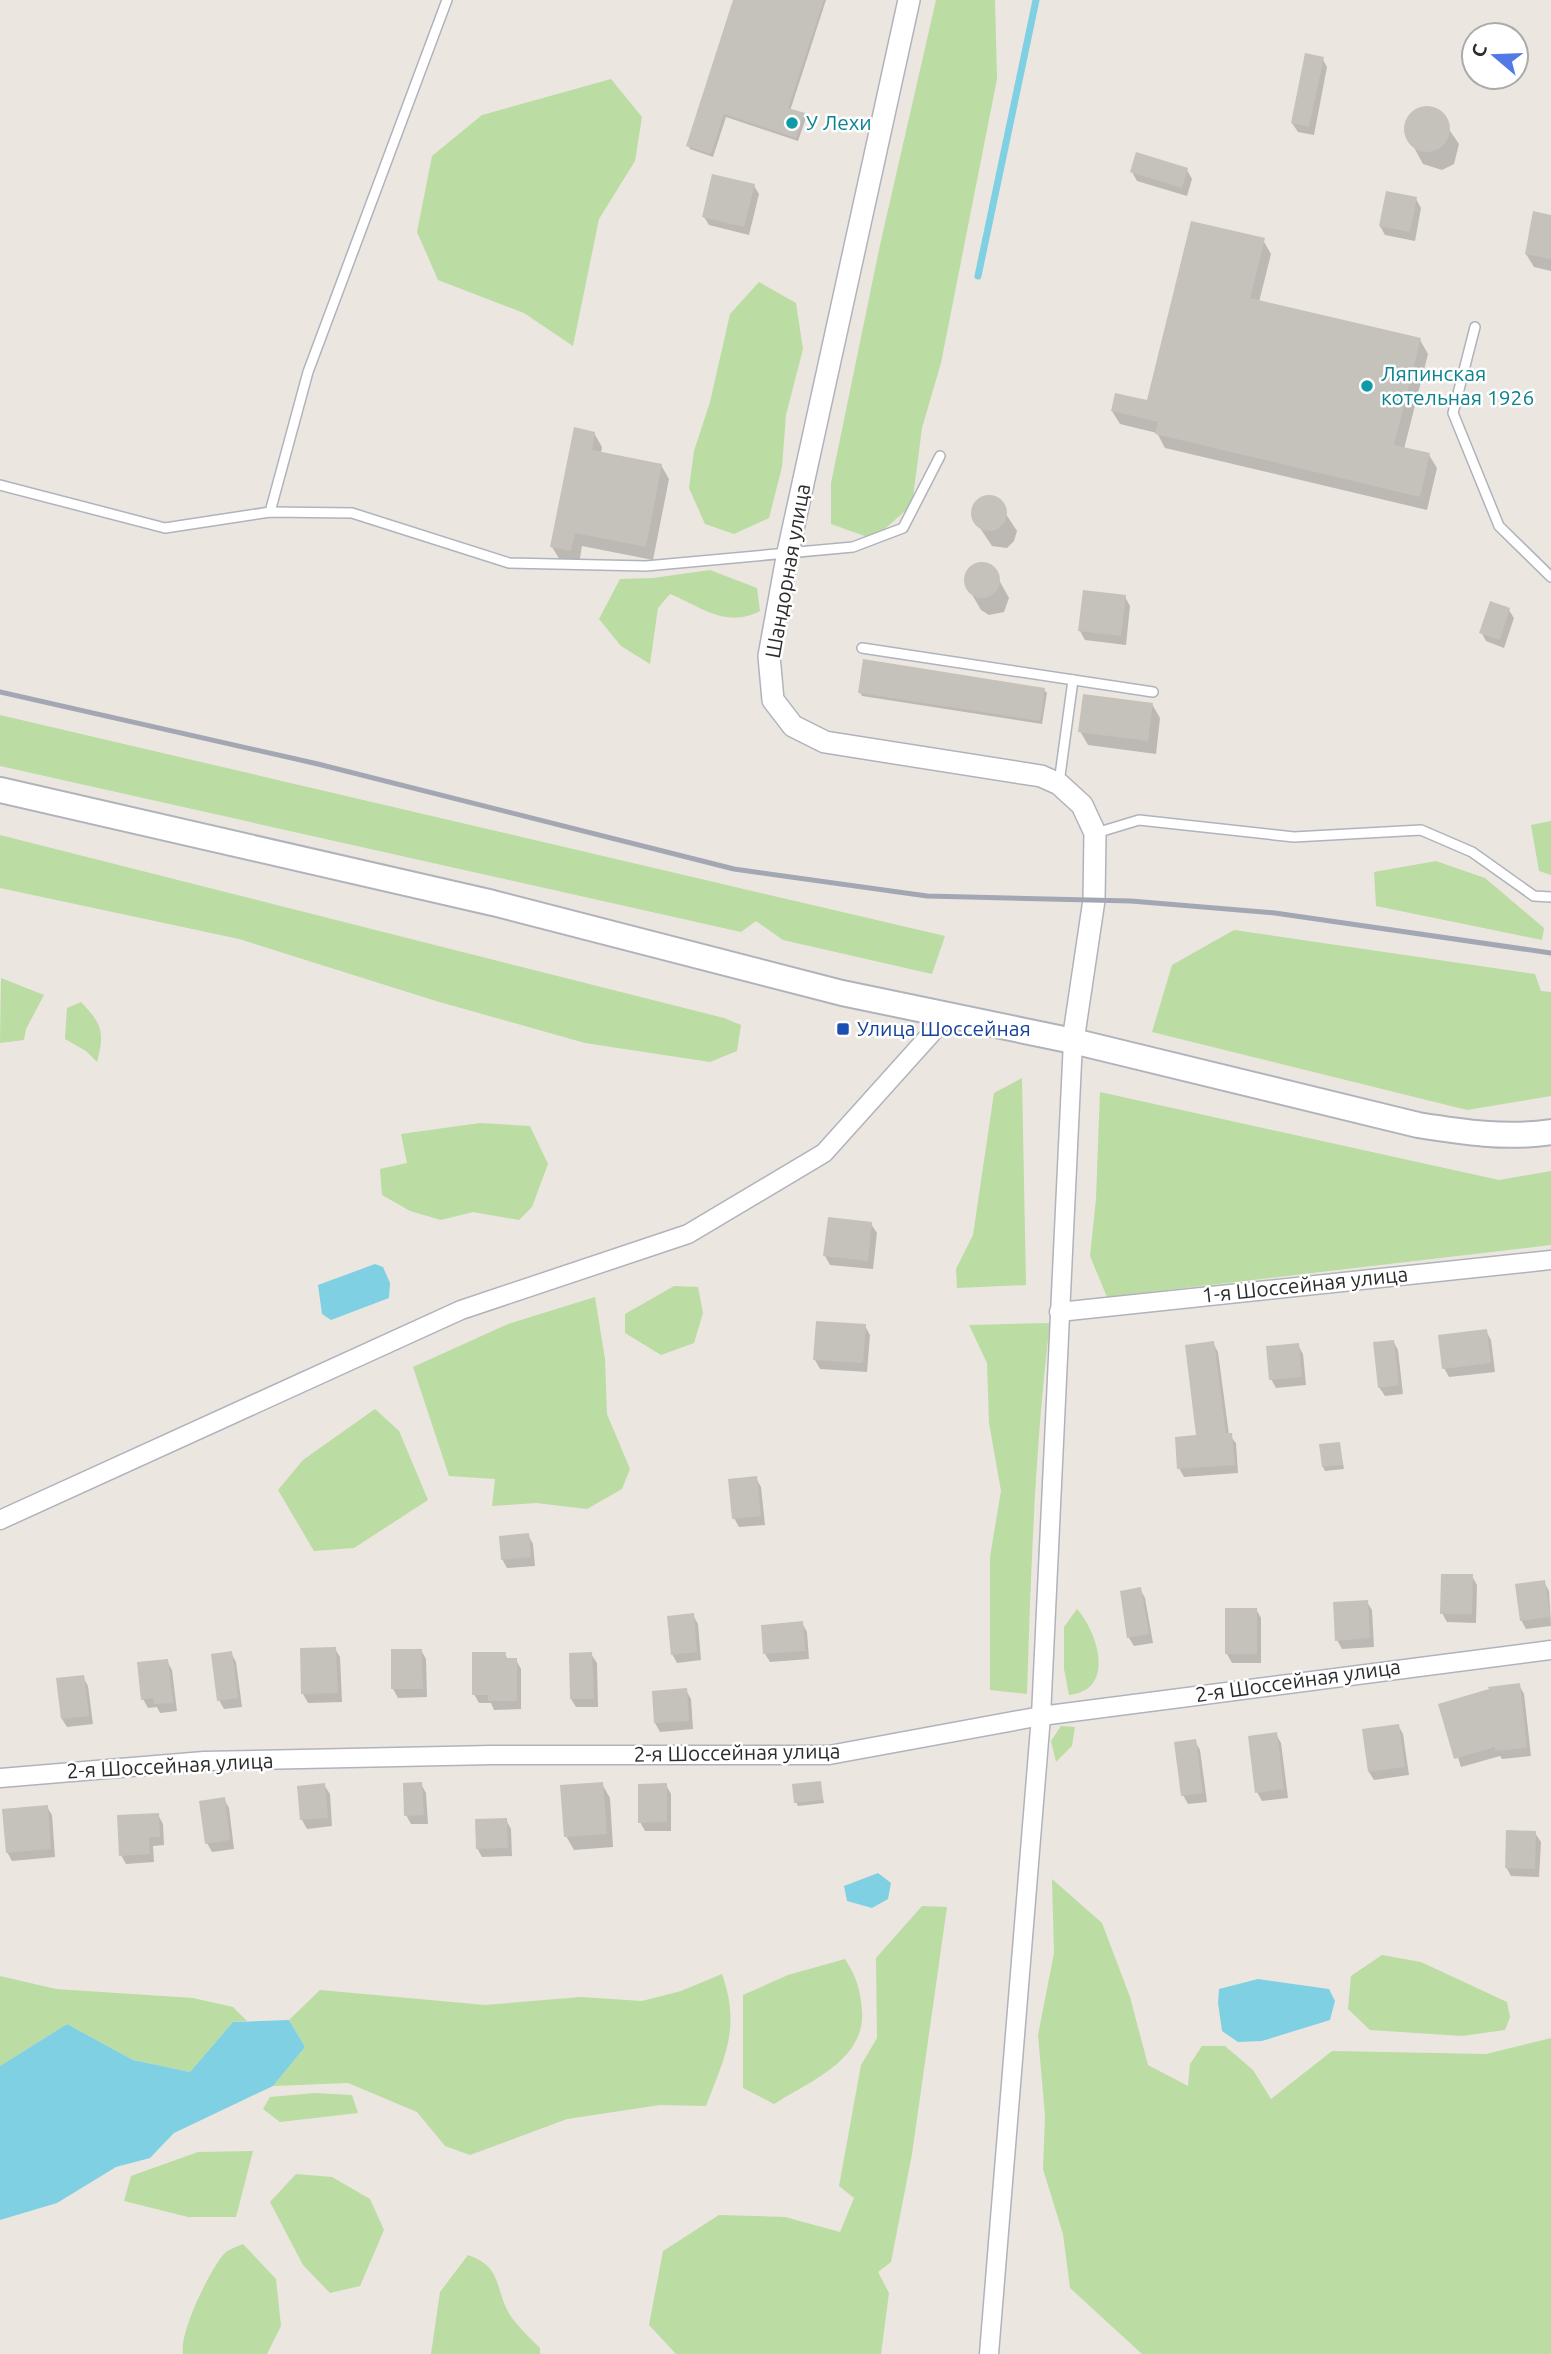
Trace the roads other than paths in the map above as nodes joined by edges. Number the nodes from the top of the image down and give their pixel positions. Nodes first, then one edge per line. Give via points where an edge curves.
1 (447, 0) edge
2 (909, 0) edge
3 (1475, 327) dead end
4 (940, 456) dead end
5 (0, 485) edge
6 (270, 512) junction
7 (788, 552) junction
8 (1551, 578) edge
9 (862, 648) dead end
10 (1073, 680) junction
11 (1153, 692) dead end
12 (1059, 784) junction
13 (0, 790) edge
14 (1095, 833) junction
15 (1551, 897) edge
16 (948, 1016) junction
17 (1073, 1041) junction
18 (1551, 1132) edge
19 (1551, 1260) edge
20 (1059, 1312) junction
21 (0, 1520) edge
22 (1551, 1650) edge
23 (1041, 1716) junction
24 (0, 1778) edge
25 (989, 2354) edge

1 - 6 lane via 308,372
2 - 7 street, Шандорная улица
3 - 8 lane via 1453,413 1499,526
4 - 7 lane via 904,528 853,547
5 - 6 lane via 165,528
6 - 7 lane via 352,513 509,563 646,566
7 - 12 street, Шандорная улица via 769,656 773,700 793,726 825,742 1041,776
9 - 10 lane
10 - 11 lane
10 - 12 lane
12 - 14 street, Шандорная улица via 1082,805
13 - 16 main road via 494,903
14 - 15 lane via 1139,820 1294,837 1421,830 1472,852 1534,897
14 - 17 street, Шандорная улица via 1094,900
16 - 17 main road
16 - 21 street via 824,1153 688,1234 461,1310
17 - 18 main road via 1418,1125 1474,1133
17 - 20 street
19 - 20 street, 1-я Шоссейная улица
20 - 23 street
22 - 23 street, 2-я Шоссейная улица
23 - 24 street, 2-я Шоссейная улица via 829,1755 204,1761
23 - 25 street

